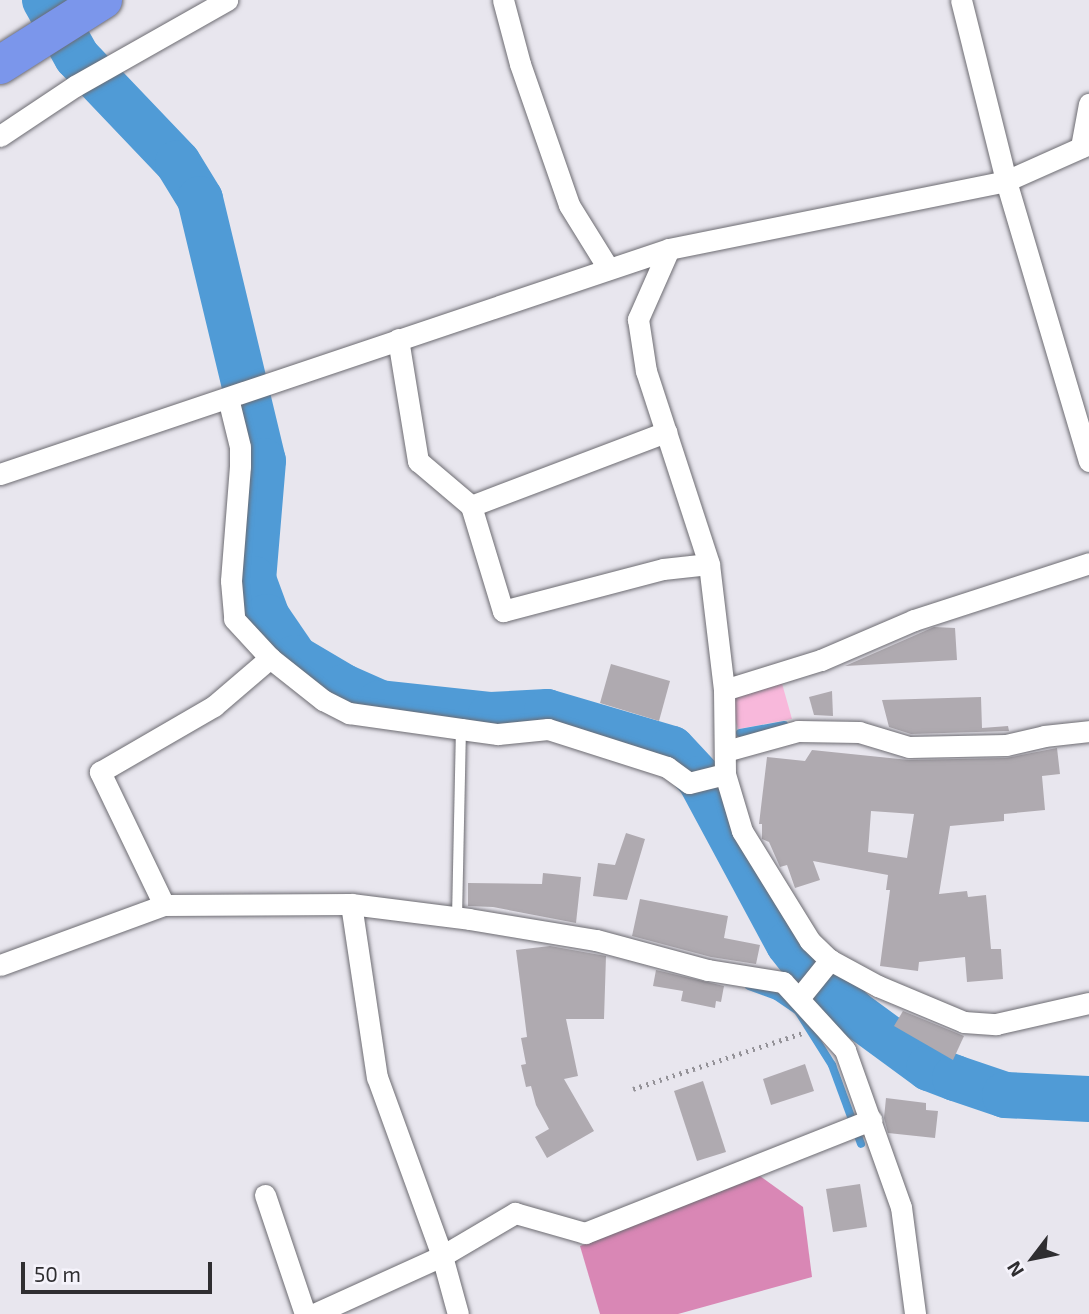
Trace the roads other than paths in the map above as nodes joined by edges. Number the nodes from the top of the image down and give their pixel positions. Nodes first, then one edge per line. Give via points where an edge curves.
1 (227, 0) edge
2 (503, 0) edge
3 (961, 0) edge
4 (100, 2) edge
5 (0, 65) edge
6 (1089, 104) edge
7 (0, 136) edge
8 (1085, 146) edge
9 (1006, 181) junction
10 (670, 249) junction
11 (608, 268) junction
12 (398, 339) junction
13 (231, 397) junction
14 (666, 432) junction
15 (1089, 461) edge
16 (0, 474) edge
17 (471, 506) junction
18 (1089, 562) edge
19 (709, 564) junction
20 (270, 657) junction
21 (723, 690) junction
22 (461, 729) junction
23 (1089, 731) edge
24 (726, 751) junction
25 (710, 778) junction
26 (351, 904) junction
27 (164, 905) junction
28 (457, 918) junction
29 (828, 963) junction
30 (0, 965) edge
31 (802, 994) junction
32 (1089, 1003) edge
33 (860, 1125) junction
34 (265, 1195) dead end
35 (442, 1256) junction
36 (305, 1314) edge
37 (314, 1314) edge
38 (458, 1314) edge
39 (915, 1314) edge

1 - 7 street via 75,86
2 - 11 street via 569,205
3 - 9 street
4 - 5 highway
6 - 8 street
8 - 9 street
9 - 10 street
9 - 15 street
10 - 11 street
10 - 14 street via 638,319 646,371
11 - 12 street via 566,286
12 - 13 street
12 - 17 street via 418,461
13 - 16 street
13 - 20 street via 240,447 231,581 234,619
14 - 17 street
14 - 19 street
17 - 19 street via 503,611 663,569
18 - 21 street via 914,620 821,660
19 - 21 street
20 - 22 street via 323,700 349,713
20 - 27 street via 214,706 100,772
21 - 24 street
22 - 25 street via 498,734 548,729 667,767 689,783
22 - 28 lane
23 - 24 street via 1006,745 909,747 859,733 798,731
24 - 25 street
25 - 29 street
26 - 27 street
26 - 28 street
26 - 35 street via 377,1077
27 - 30 street
28 - 31 street via 596,940 708,970 783,982
29 - 31 street
29 - 32 street via 964,1022 996,1024
31 - 33 street via 845,1050
33 - 35 street via 585,1233 515,1213
33 - 39 street via 901,1207
34 - 36 street
35 - 37 street
35 - 38 street

